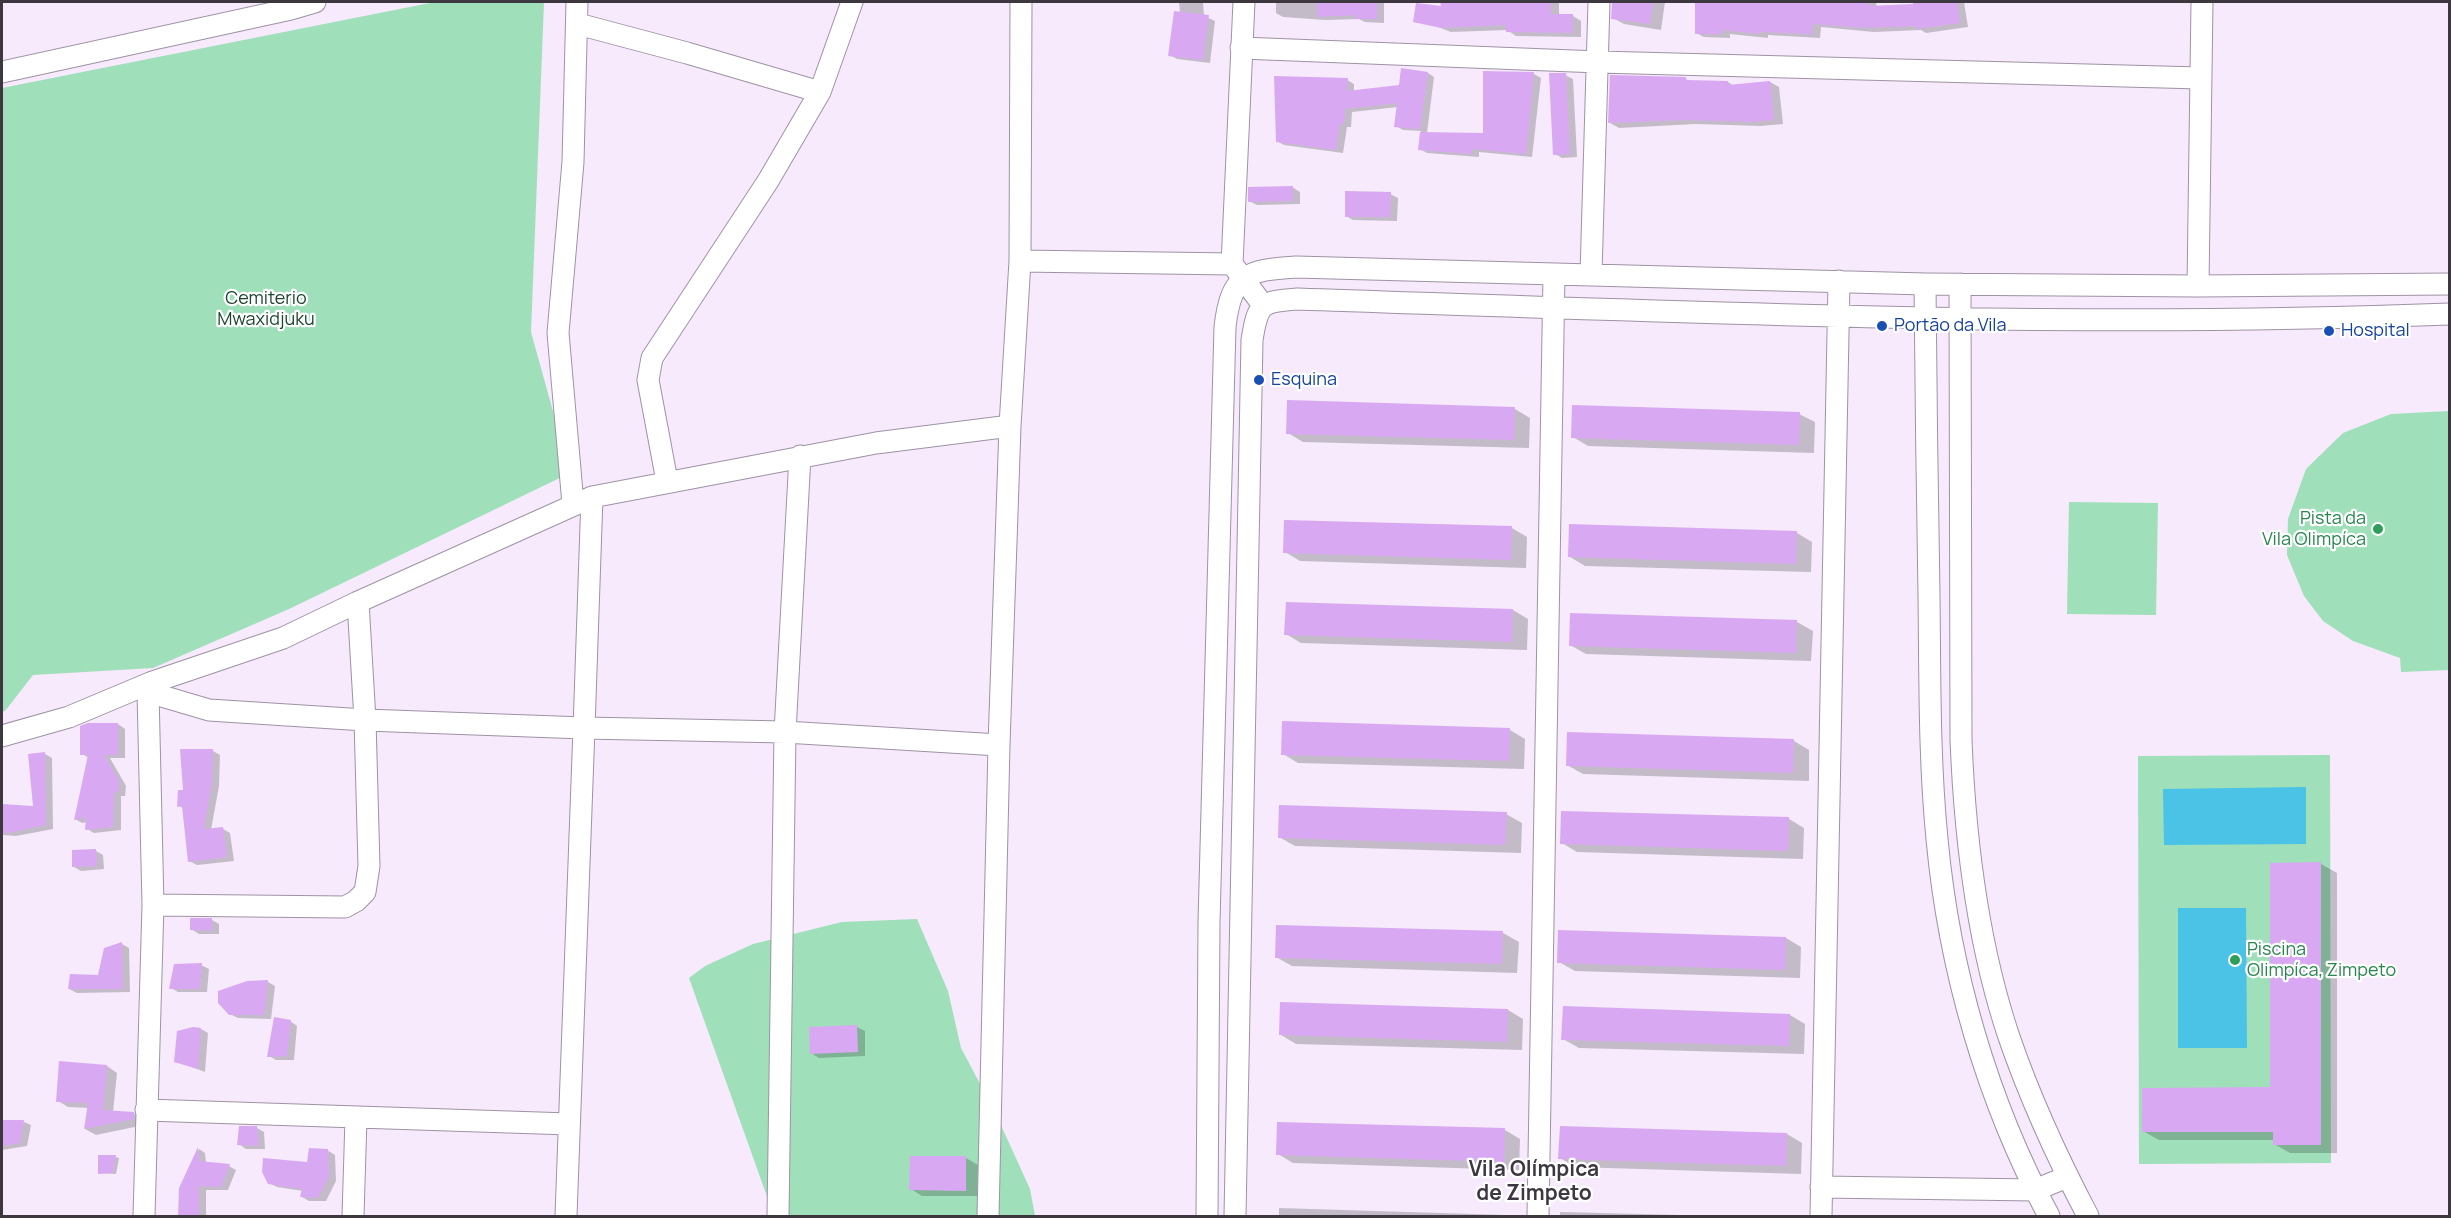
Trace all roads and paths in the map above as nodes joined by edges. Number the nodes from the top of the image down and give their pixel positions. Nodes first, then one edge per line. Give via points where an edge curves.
1 (315, 2) edge
2 (577, 2) edge
3 (852, 2) edge
4 (1021, 2) edge
5 (1244, 2) edge
6 (1599, 2) edge
7 (2202, 2) edge
8 (578, 24) junction
9 (1241, 48) junction
10 (1599, 62) junction
11 (2, 72) edge
12 (2200, 78) junction
13 (820, 92) junction
14 (1020, 261) junction
15 (1237, 272) junction
16 (1554, 274) junction
17 (1591, 274) junction
18 (1839, 281) junction
19 (1925, 284) junction
20 (1960, 284) junction
21 (2450, 284) edge
22 (2198, 286) junction
23 (1263, 304) junction
24 (1554, 308) junction
25 (1838, 315) junction
26 (2450, 315) edge
27 (1925, 317) junction
28 (1961, 317) junction
29 (1010, 426) junction
30 (800, 456) junction
31 (667, 481) junction
32 (583, 501) junction
33 (358, 602) junction
34 (149, 688) junction
35 (365, 720) junction
36 (584, 728) junction
37 (785, 732) junction
38 (2, 735) edge
39 (999, 745) junction
40 (153, 905) junction
41 (146, 1110) junction
42 (356, 1118) junction
43 (569, 1124) junction
44 (2067, 1177) junction
45 (1821, 1187) junction
46 (2035, 1190) junction
47 (144, 1216) edge
48 (353, 1216) edge
49 (566, 1216) edge
50 (778, 1216) edge
51 (988, 1216) edge
52 (1207, 1216) edge
53 (1235, 1216) edge
54 (1538, 1216) edge
55 (1821, 1216) edge
56 (2049, 1216) edge
57 (2088, 1216) edge

1 - 11 street
2 - 8 street
3 - 13 street
4 - 14 street
5 - 9 street
6 - 10 street
7 - 12 street
8 - 13 street
8 - 32 street via 573,162 558,333
9 - 10 street
9 - 15 street
10 - 12 street
10 - 17 street
12 - 22 street
13 - 31 street via 768,181 652,358 648,380
14 - 15 street
14 - 29 street
15 - 16 street via 1296,267
15 - 23 street
15 - 52 street via 1225,327 1209,922
16 - 17 street
16 - 24 street
17 - 18 street
18 - 19 street
18 - 25 street
19 - 20 street
19 - 27 street
20 - 22 street
20 - 28 street
21 - 22 street
23 - 24 street via 1298,299
23 - 53 street via 1256,315 1252,339
24 - 25 street
24 - 54 street
25 - 27 street
25 - 45 street
26 - 28 street via 2192,321
27 - 28 street
27 - 46 street via 1931,761 1937,840 1954,952 1979,1051
28 - 44 street via 1964,814 1989,963 2009,1037
29 - 30 street
29 - 39 street
30 - 31 street
30 - 37 street
31 - 32 street
32 - 33 street
32 - 36 street
33 - 34 street via 283,638
33 - 35 street
34 - 35 street via 209,710
34 - 38 street via 69,717
34 - 40 street
35 - 36 street
35 - 40 street via 369,866 366,892 356,901 345,907
36 - 37 street
36 - 43 street
37 - 39 street
37 - 50 street
39 - 51 street
40 - 41 street
41 - 42 street
41 - 47 street
42 - 43 street
42 - 48 street
43 - 49 street
44 - 46 street
44 - 57 street
45 - 46 street
45 - 55 street
46 - 56 street

